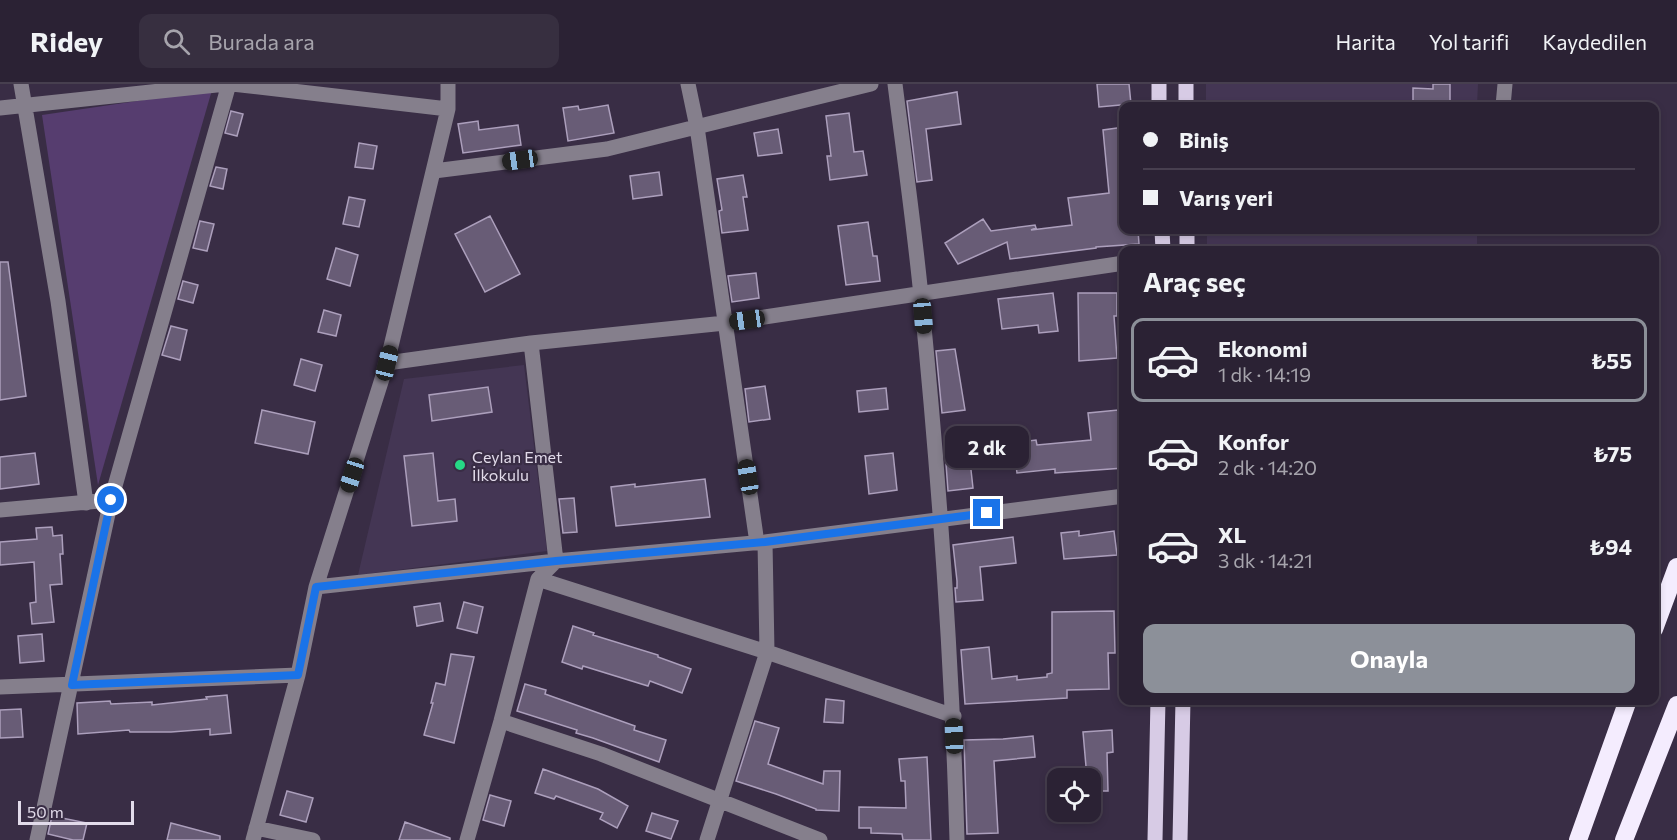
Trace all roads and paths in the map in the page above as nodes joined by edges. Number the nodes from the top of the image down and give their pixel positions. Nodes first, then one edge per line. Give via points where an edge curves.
1 (21, 84) edge
2 (229, 84) edge
3 (448, 84) edge
4 (688, 84) edge
5 (871, 84) edge
6 (895, 84) edge
7 (1159, 84) edge
8 (1186, 84) edge
9 (1505, 84) edge
10 (853, 86) edge
11 (1159, 102) edge
12 (1186, 102) edge
13 (1503, 102) edge
14 (24, 106) junction
15 (0, 108) edge
16 (448, 109) junction
17 (697, 127) junction
18 (434, 171) junction
19 (1119, 264) edge
20 (921, 294) junction
21 (725, 323) junction
22 (531, 343) junction
23 (387, 363) junction
24 (1119, 497) edge
25 (111, 500) junction
26 (86, 503) junction
27 (0, 510) edge
28 (941, 519) junction
29 (761, 543) junction
30 (556, 561) junction
31 (1677, 567) edge
32 (538, 579) junction
33 (316, 587) junction
34 (1659, 616) edge
35 (766, 652) junction
36 (298, 675) junction
37 (72, 685) junction
38 (0, 687) edge
39 (1158, 705) edge
40 (1183, 705) edge
41 (1626, 705) edge
42 (1677, 705) edge
43 (954, 716) junction
44 (501, 721) junction
45 (719, 800) junction
46 (254, 834) edge
47 (37, 840) edge
48 (314, 840) edge
49 (467, 840) edge
50 (707, 840) edge
51 (820, 840) edge
52 (957, 840) edge
53 (1155, 840) edge
54 (1180, 840) edge
55 (1578, 840) edge
56 (1623, 840) edge

1 - 14 street
2 - 14 street
2 - 16 street
2 - 25 street
3 - 16 street
4 - 17 street
5 - 10 street
6 - 20 street
7 - 11 main road
8 - 12 main road
9 - 13 street
10 - 17 street
14 - 15 street
14 - 26 street via 58,301
16 - 18 street
17 - 18 street via 607,149
17 - 21 street
18 - 23 street
19 - 20 street
20 - 21 street
20 - 28 street
21 - 22 street
21 - 29 street
22 - 23 street
22 - 30 street
23 - 33 street
24 - 28 street
25 - 26 street
25 - 37 street
26 - 27 street
28 - 29 street
28 - 43 street
29 - 30 street
29 - 35 street
30 - 32 street
30 - 33 street
31 - 34 highway
32 - 35 street
32 - 44 street
33 - 36 street
35 - 43 street
35 - 45 street
36 - 37 street
36 - 46 street
37 - 38 street
37 - 47 street
39 - 53 main road
40 - 54 main road
41 - 55 highway
42 - 56 highway
43 - 52 street
44 - 45 street via 601,754
44 - 49 street
45 - 50 street
45 - 51 street
46 - 48 street

